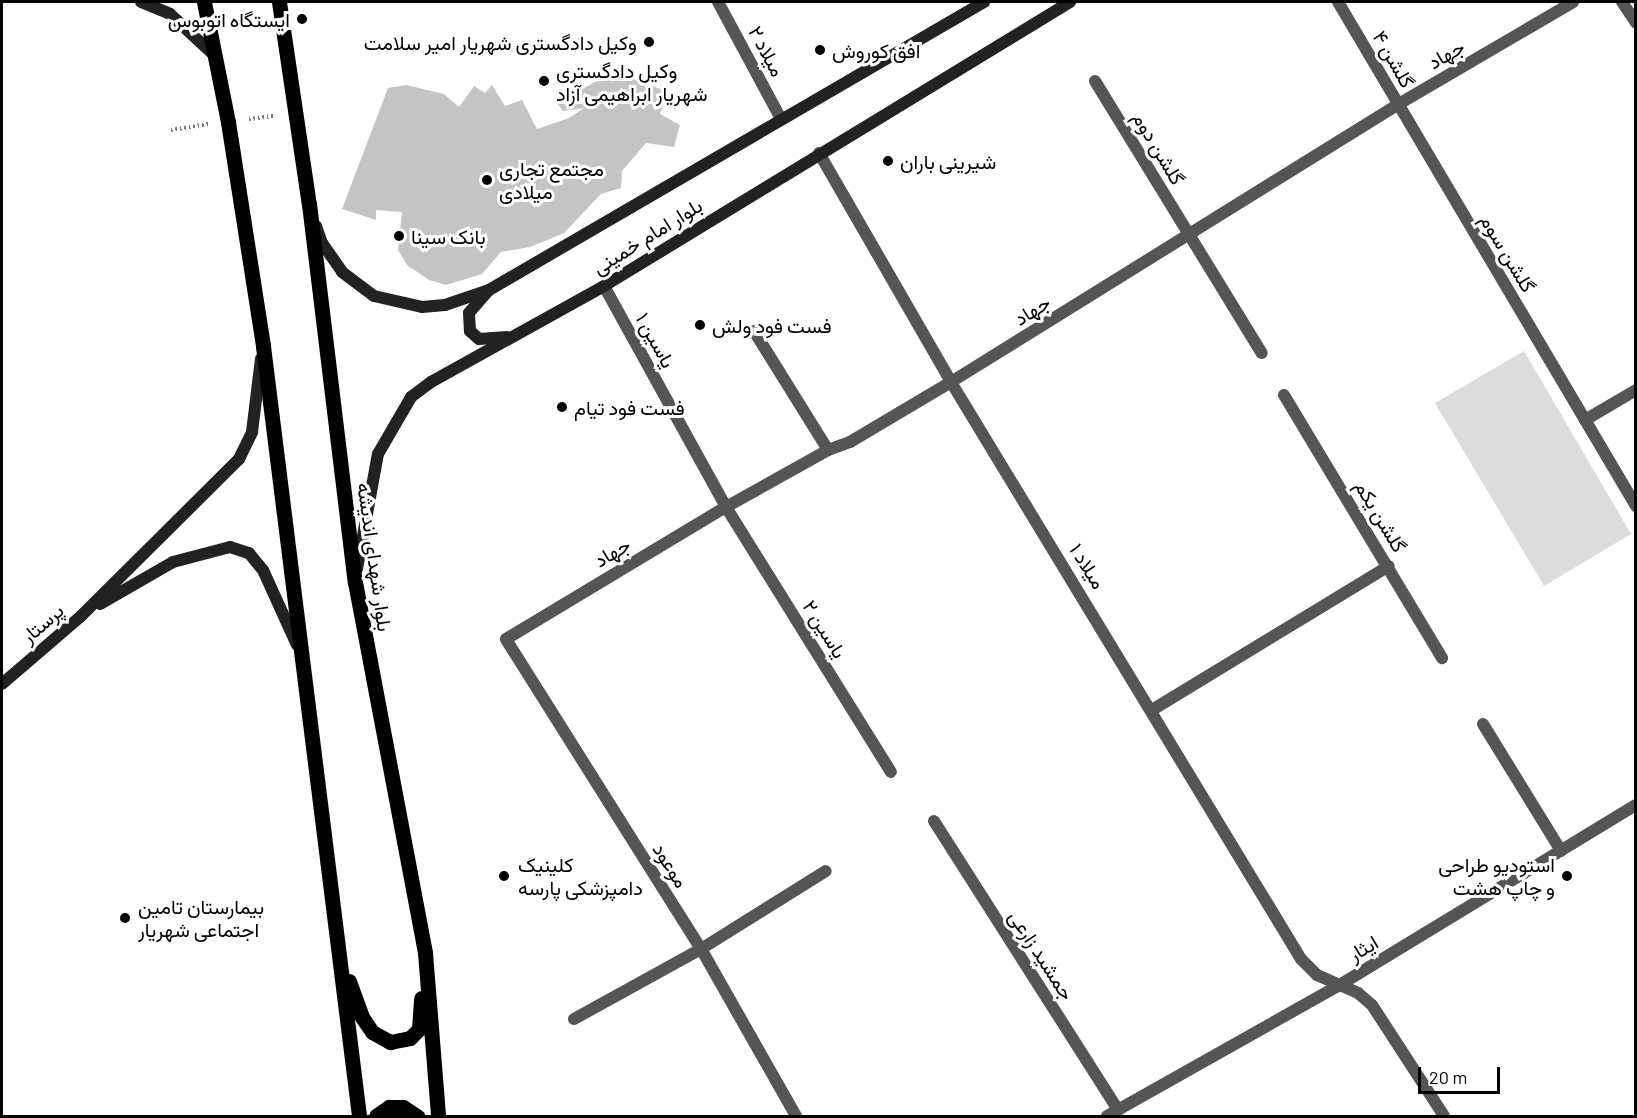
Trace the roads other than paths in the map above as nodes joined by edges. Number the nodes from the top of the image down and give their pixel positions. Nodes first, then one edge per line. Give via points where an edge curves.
1 (141, 2) edge
2 (204, 2) edge
3 (279, 2) edge
4 (718, 2) edge
5 (984, 2) edge
6 (1070, 2) edge
7 (1338, 2) edge
8 (1573, 2) edge
9 (1622, 2) edge
10 (1635, 23) edge
11 (212, 53) junction
12 (1095, 81) dead end
13 (1397, 105) junction
14 (781, 119) junction
15 (819, 153) junction
16 (309, 204) junction
17 (1188, 236) junction
18 (604, 286) junction
19 (489, 290) junction
20 (754, 331) dead end
21 (517, 336) junction
22 (263, 346) junction
23 (1262, 353) dead end
24 (951, 382) junction
25 (1635, 390) edge
26 (1284, 395) dead end
27 (1585, 420) junction
28 (828, 450) junction
29 (1635, 506) edge
30 (726, 507) junction
31 (1389, 566) junction
32 (355, 582) junction
33 (81, 616) junction
34 (506, 639) joint
35 (303, 658) junction
36 (1442, 658) dead end
37 (2, 684) edge
38 (1152, 710) junction
39 (1483, 723) dead end
40 (891, 772) dead end
41 (1635, 805) edge
42 (934, 821) dead end
43 (1561, 851) junction
44 (826, 871) dead end
45 (339, 949) junction
46 (701, 949) junction
47 (425, 953) junction
48 (1338, 986) junction
49 (574, 1019) dead end
50 (1112, 1113) edge
51 (359, 1116) edge
52 (376, 1116) edge
53 (417, 1116) edge
54 (438, 1116) edge
55 (796, 1116) edge
56 (1444, 1116) edge

1 - 11 street via 170,14
2 - 11 main road
3 - 16 main road, بلوار شهدای اندیشه
4 - 14 street, میلاد ۲
5 - 14 street, بلوار امام خمینی
6 - 15 street, بلوار امام خمینی
7 - 13 street, گلشن ۴
8 - 13 street, جهاد
9 - 10 street
11 - 22 main road via 228,122
12 - 17 street, گلشن دوم
13 - 17 street, جهاد
13 - 27 street, گلشن سوم
14 - 19 street, بلوار امام خمینی
15 - 18 street, بلوار امام خمینی
15 - 24 street, میلاد ۱
16 - 19 street, بلوار امام خمینی via 322,243 342,272 374,296 422,307 445,305
16 - 32 main road, بلوار شهدای اندیشه
17 - 23 street
17 - 24 street, جهاد
18 - 21 street, بلوار امام خمینی
18 - 30 street, یاسین ۱
19 - 21 street via 469,313 470,331 478,339
20 - 28 street
21 - 32 street, بلوار امام خمینی via 431,382 411,397 378,454
22 - 33 street via 252,432 238,459
22 - 35 main road
24 - 28 street, جهاد via 850,442
24 - 38 street, میلاد ۱
25 - 27 street
26 - 31 street, گلشن یکم
27 - 29 street, گلشن سوم
28 - 30 street, جهاد
30 - 34 street, جهاد
30 - 40 street, یاسین ۲
31 - 36 street, گلشن یکم
31 - 38 street
32 - 47 main road, بلوار شهدای اندیشه
33 - 35 street via 173,562 230,547 249,553 263,570
33 - 37 street, پرستار
34 - 46 street, موعود
35 - 45 main road
38 - 48 street, میلاد ۱ via 1301,959 1317,975
39 - 43 street
41 - 43 street, ایثار
42 - 50 street, جمشید زارعی
43 - 48 street, ایثار
44 - 46 street
45 - 47 main road via 362,1017 372,1032 390,1042 410,1038 419,1029
45 - 51 main road
46 - 49 street
46 - 55 street, موعود
47 - 54 main road, بلوار شهدای اندیشه
48 - 50 street, ایثار
48 - 56 street, میلاد ۱ via 1358,993 1372,1005
52 - 53 main road via 389,1107 403,1107

